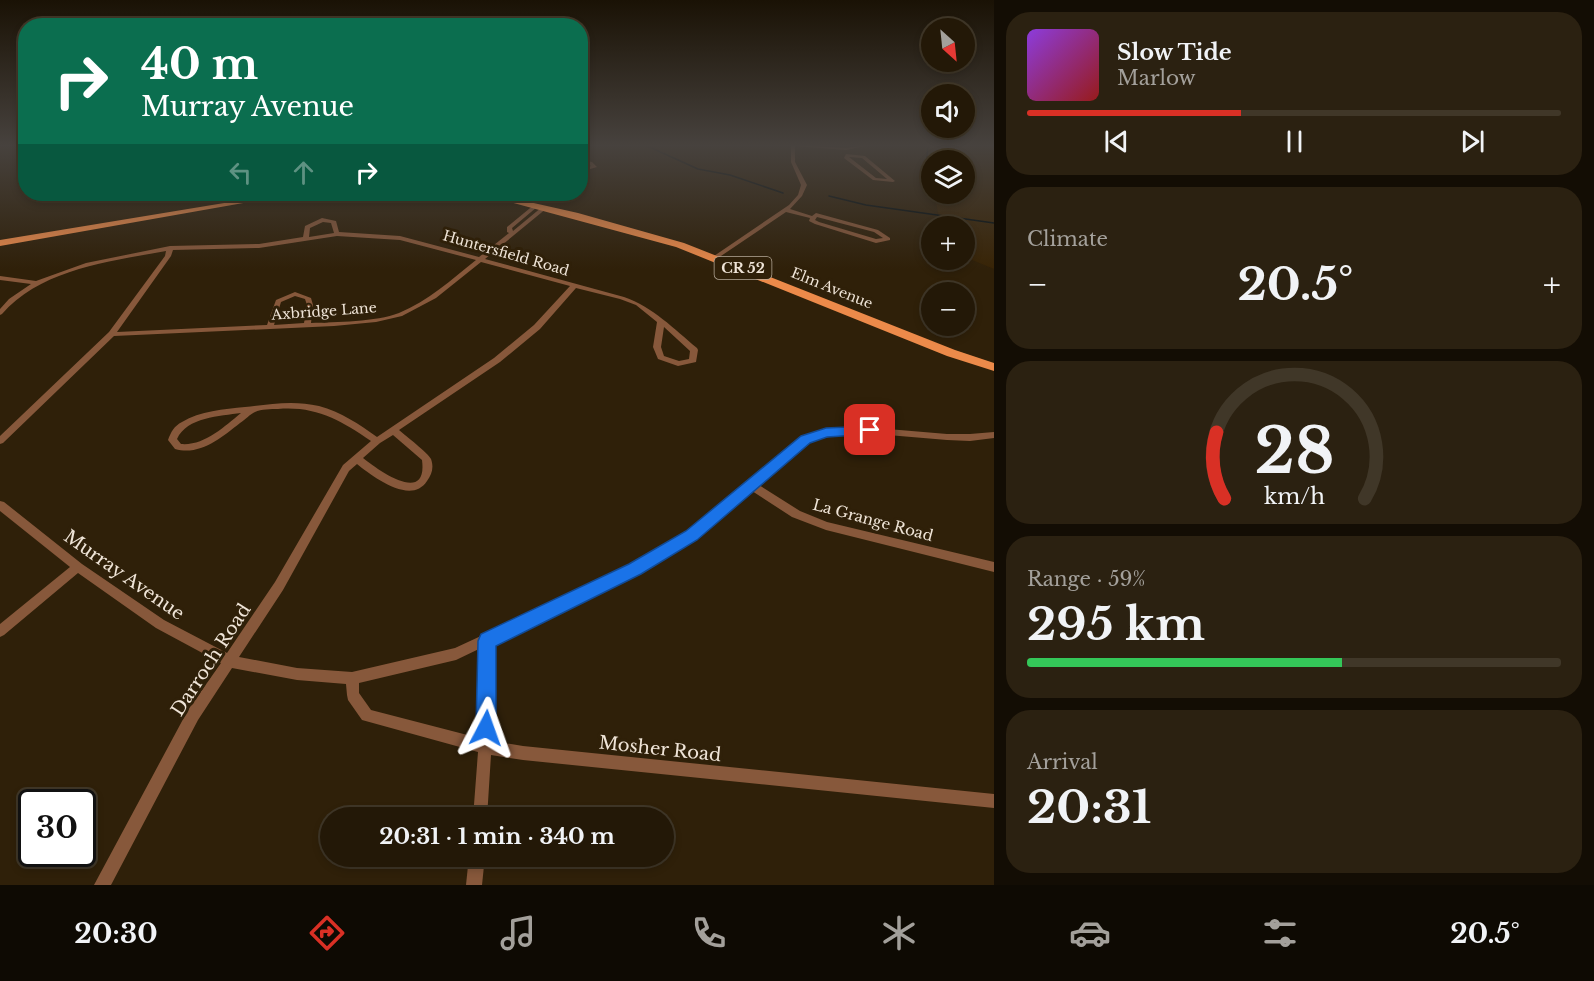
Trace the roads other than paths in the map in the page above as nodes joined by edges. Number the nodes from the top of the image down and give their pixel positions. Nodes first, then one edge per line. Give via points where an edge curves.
1 (803, 186) edge
2 (198, 201) edge
3 (249, 201) edge
4 (514, 201) edge
5 (539, 207) junction
6 (786, 210) junction
7 (520, 218) junction
8 (811, 218) junction
9 (528, 220) junction
10 (510, 232) junction
11 (0, 234) edge
12 (337, 234) junction
13 (306, 238) junction
14 (0, 243) edge
15 (170, 248) junction
16 (716, 257) junction
17 (478, 259) junction
18 (0, 278) edge
19 (37, 283) junction
20 (574, 286) junction
21 (0, 299) edge
22 (11, 300) junction
23 (0, 313) edge
24 (661, 321) junction
25 (307, 325) junction
26 (270, 327) junction
27 (112, 334) junction
28 (994, 368) edge
29 (253, 409) junction
30 (394, 431) junction
31 (994, 435) edge
32 (0, 441) edge
33 (377, 441) junction
34 (356, 458) junction
35 (752, 486) junction
36 (0, 505) edge
37 (78, 567) junction
38 (994, 567) edge
39 (0, 631) edge
40 (487, 641) junction
41 (230, 661) junction
42 (352, 678) junction
43 (485, 747) junction
44 (994, 801) edge
45 (481, 807) edge
46 (476, 867) edge
47 (102, 885) edge
48 (474, 885) edge

1 - 6 street
2 - 11 main road
3 - 14 main road
4 - 5 main road, Elm Avenue / CR 52
5 - 7 street, Axbridge Lane
5 - 9 street, Axbridge Lane
5 - 16 main road, Elm Avenue / CR 52
6 - 8 street
6 - 16 street
7 - 9 street
7 - 10 street, Axbridge Lane via 509,228
8 - 8 street via 820,215 876,231 888,239 867,238
9 - 10 street, Axbridge Lane
10 - 17 street, Axbridge Lane
12 - 13 street, Huntersfield Road
12 - 13 street, Huntersfield Road via 334,222 322,220 309,225
12 - 17 street, Huntersfield Road via 400,238
13 - 15 street, Huntersfield Road via 259,246
15 - 19 street, Huntersfield Road via 88,264
15 - 27 street
16 - 28 main road, Elm Avenue / CR 52
17 - 20 street, Huntersfield Road
17 - 25 street, Axbridge Lane via 423,304 400,315
18 - 19 street, Huntersfield Road
19 - 22 street, Huntersfield Road
20 - 24 street, Huntersfield Road via 638,304
20 - 30 street, Darroch Road via 537,327
21 - 22 street
22 - 23 street, Huntersfield Road
24 - 24 street, Huntersfield Road via 657,347 661,357 678,364 693,360 694,350
25 - 26 street, Axbridge Lane
25 - 26 street via 308,298 295,294 278,301
26 - 27 street, Axbridge Lane
27 - 32 street
29 - 29 street via 190,421 178,428 172,440 178,447 197,448
29 - 33 street via 289,404 321,408
30 - 33 street, Darroch Road
30 - 34 street via 426,459 428,472 421,482 407,487 394,485
31 - 35 street, Murray Avenue via 826,432 797,446
33 - 34 street, Darroch Road
34 - 41 street, Darroch Road via 338,477 279,586
35 - 38 street, La Grange Road via 796,514 826,526
35 - 40 street, Murray Avenue via 692,536 635,569
36 - 37 street, Murray Avenue
37 - 39 street
37 - 41 street, Murray Avenue via 160,624
40 - 42 street, Murray Avenue via 456,654
40 - 43 street
41 - 42 street, Murray Avenue via 297,674
41 - 47 street, Darroch Road via 193,715
42 - 43 street, Mosher Road via 353,695 367,715
43 - 44 street, Mosher Road
43 - 45 street
46 - 48 street

